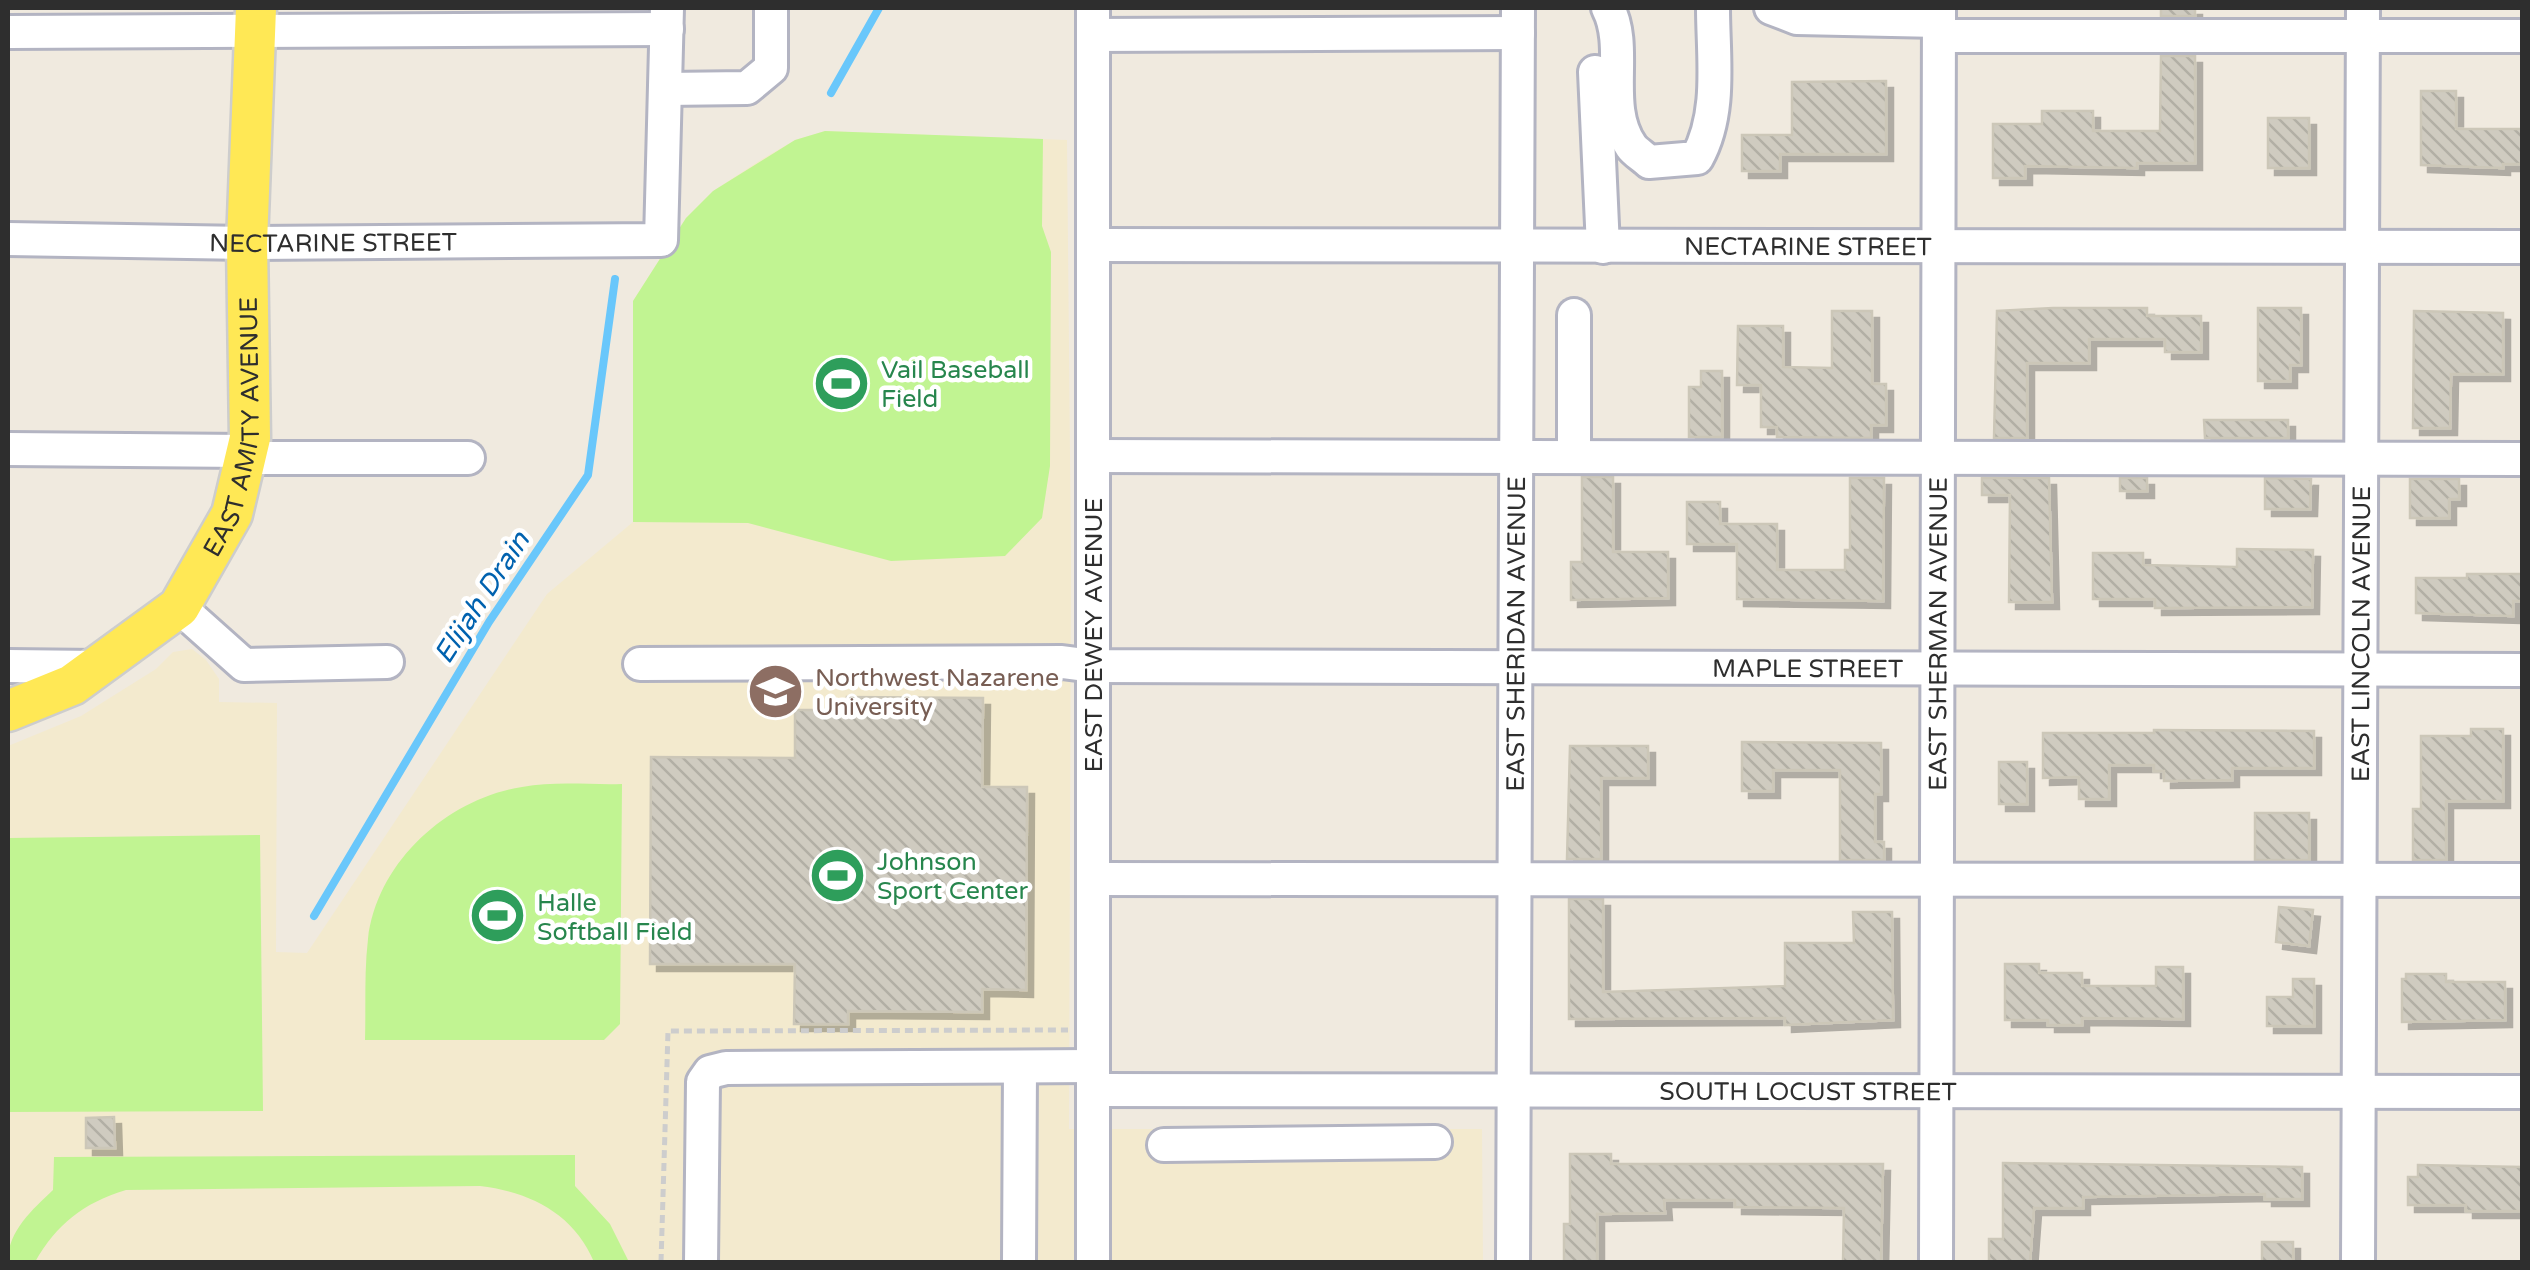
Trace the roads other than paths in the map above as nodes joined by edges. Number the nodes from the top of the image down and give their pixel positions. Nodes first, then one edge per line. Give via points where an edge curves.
1 (771, 8) edge
2 (1598, 8) edge
3 (1608, 8) edge
4 (1713, 8) edge
5 (1771, 8) edge
6 (1906, 14) edge
7 (622, 18) edge
8 (667, 18) edge
9 (174, 19) edge
10 (256, 19) edge
11 (372, 19) edge
12 (474, 19) edge
13 (1518, 20) edge
14 (1093, 21) edge
15 (1154, 21) edge
16 (1357, 21) edge
17 (1939, 21) edge
18 (2363, 22) edge
19 (15, 24) edge
20 (2522, 36) edge
21 (665, 89) junction
22 (8, 239) edge
23 (248, 243) junction
24 (1093, 246) junction
25 (1518, 246) junction
26 (1604, 246) junction
27 (1938, 247) junction
28 (2362, 247) junction
29 (2522, 247) edge
30 (1574, 315) dead end
31 (8, 449) edge
32 (246, 455) junction
33 (1093, 456) junction
34 (1574, 457) junction
35 (468, 458) dead end
36 (1517, 458) junction
37 (1938, 458) junction
38 (2360, 459) junction
39 (2522, 460) edge
40 (178, 607) junction
41 (387, 662) dead end
42 (640, 664) dead end
43 (8, 666) edge
44 (97, 666) junction
45 (1093, 666) junction
46 (1516, 668) junction
47 (1938, 670) junction
48 (2360, 670) junction
49 (2522, 670) edge
50 (8, 711) edge
51 (1514, 877) junction
52 (1093, 879) junction
53 (2359, 879) junction
54 (1937, 880) junction
55 (2522, 880) edge
56 (1020, 1067) junction
57 (1093, 1078) junction
58 (1300, 1090) junction
59 (1514, 1090) junction
60 (1936, 1090) junction
61 (2359, 1092) junction
62 (2522, 1092) edge
63 (1434, 1142) dead end
64 (1299, 1144) junction
65 (1164, 1145) dead end
66 (701, 1262) edge
67 (1019, 1262) edge
68 (1093, 1262) edge
69 (1513, 1262) edge
70 (1936, 1262) edge
71 (2358, 1262) edge

1 - 21 street via 771,68 747,88
2 - 26 street
3 - 4 street via 1615,20 1621,120 1631,146 1649,162 1697,158 1706,142 1714,105
5 - 6 street via 1797,18
6 - 17 street
7 - 8 street
7 - 12 street
8 - 21 street
9 - 10 street
9 - 19 street
10 - 11 street
10 - 23 main road, EAST AMITY AVENUE
11 - 12 street
13 - 16 street
13 - 25 street, EAST SHERIDAN AVENUE
14 - 15 street
14 - 24 street, EAST DEWEY AVENUE
15 - 16 street
17 - 18 street
17 - 27 street, EAST SHERMAN AVENUE
18 - 20 street
18 - 28 street, EAST LINCOLN AVENUE
21 - 23 street, NECTARINE STREET via 661,240
22 - 23 street, NECTARINE STREET
23 - 32 main road, EAST AMITY AVENUE
24 - 25 street, NECTARINE STREET
24 - 33 street, EAST DEWEY AVENUE
25 - 26 street, NECTARINE STREET
25 - 36 street, EAST SHERIDAN AVENUE
26 - 27 street, NECTARINE STREET
27 - 28 street, NECTARINE STREET
27 - 37 street, EAST SHERMAN AVENUE
28 - 29 street, NECTARINE STREET
28 - 38 street, EAST LINCOLN AVENUE
30 - 34 street
31 - 32 street
32 - 35 street
32 - 40 main road, EAST AMITY AVENUE via 232,514
33 - 36 street
33 - 45 street, EAST DEWEY AVENUE
34 - 36 street
34 - 37 street
36 - 46 street, EAST SHERIDAN AVENUE
37 - 38 street
37 - 47 street, EAST SHERMAN AVENUE
38 - 39 street
38 - 48 street, EAST LINCOLN AVENUE
40 - 41 street via 244,665
40 - 44 main road
42 - 45 street, MAPLE STREET
43 - 44 street
44 - 50 main road via 72,685
45 - 46 street, MAPLE STREET
45 - 52 street, EAST DEWEY AVENUE
46 - 47 street, MAPLE STREET
46 - 51 street, EAST SHERIDAN AVENUE
47 - 48 street, MAPLE STREET
47 - 54 street, EAST SHERMAN AVENUE
48 - 49 street, MAPLE STREET
48 - 53 street, EAST LINCOLN AVENUE
51 - 52 street
51 - 54 street
51 - 59 street, EAST SHERIDAN AVENUE
52 - 57 street, EAST DEWEY AVENUE
53 - 54 street
53 - 55 street
53 - 61 street, EAST LINCOLN AVENUE
54 - 60 street, EAST SHERMAN AVENUE
56 - 57 street, SOUTH LOCUST STREET
56 - 66 street, SOUTH LOCUST STREET via 710,1072 704,1082
56 - 67 street
57 - 58 street, SOUTH LOCUST STREET
57 - 68 street, EAST DEWEY AVENUE
58 - 59 street, SOUTH LOCUST STREET
58 - 64 street
59 - 60 street, SOUTH LOCUST STREET
59 - 69 street, EAST SHERIDAN AVENUE
60 - 61 street, SOUTH LOCUST STREET
60 - 70 street, EAST SHERMAN AVENUE
61 - 62 street, SOUTH LOCUST STREET
61 - 71 street, EAST LINCOLN AVENUE
63 - 64 street
64 - 65 street

